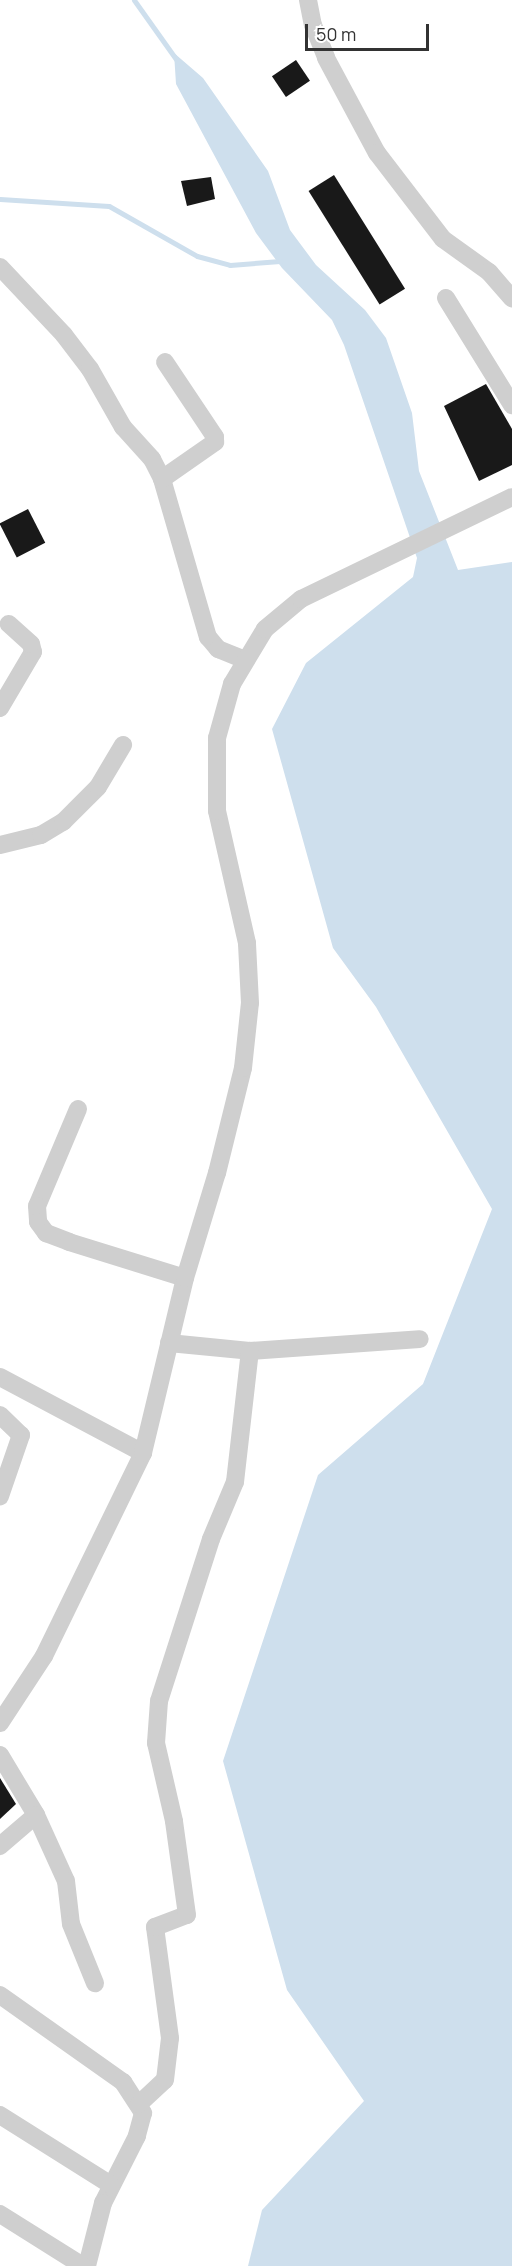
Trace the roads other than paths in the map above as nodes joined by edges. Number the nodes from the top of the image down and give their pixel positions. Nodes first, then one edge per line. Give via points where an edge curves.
1 (308, 0) edge
2 (0, 267) edge
3 (446, 298) dead end
4 (512, 298) edge
5 (165, 362) dead end
6 (512, 405) edge
7 (162, 479) junction
8 (512, 497) edge
9 (9, 624) dead end
10 (245, 660) junction
11 (0, 708) edge
12 (123, 745) dead end
13 (0, 845) edge
14 (78, 1109) dead end
15 (185, 1278) junction
16 (420, 1339) dead end
17 (169, 1343) junction
18 (250, 1351) junction
19 (0, 1377) edge
20 (0, 1415) edge
21 (143, 1453) junction
22 (0, 1496) edge
23 (0, 1723) edge
24 (0, 1755) edge
25 (36, 1815) junction
26 (0, 1846) edge
27 (95, 1983) dead end
28 (0, 1995) edge
29 (139, 2104) junction
30 (0, 2115) edge
31 (111, 2185) junction
32 (0, 2214) edge
33 (85, 2266) edge

1 - 4 street via 312,25 326,58 377,153 443,239 489,272
2 - 7 street via 90,369 123,427 140,443
3 - 6 street
5 - 7 street via 215,442
7 - 10 street via 208,637 218,649
8 - 10 street via 301,599 265,629
9 - 11 street via 31,644 33,652
10 - 15 street via 232,684 217,738 217,811 247,943 250,1004 243,1068
12 - 13 street via 98,787 63,822 41,835
14 - 15 street via 37,1206 38,1222 46,1233 69,1242
15 - 17 street
16 - 18 street
17 - 18 street
17 - 21 street
18 - 29 street via 235,1482 211,1539 159,1701 156,1743 174,1821 187,1915 154,1928 170,2038 165,2080
19 - 21 street
20 - 22 street via 21,1435
21 - 23 street via 44,1656
24 - 25 street
25 - 26 street
25 - 27 street via 66,1881 72,1924
28 - 29 street via 123,2082
29 - 31 street via 144,2117
30 - 31 street
31 - 33 street
32 - 33 street

